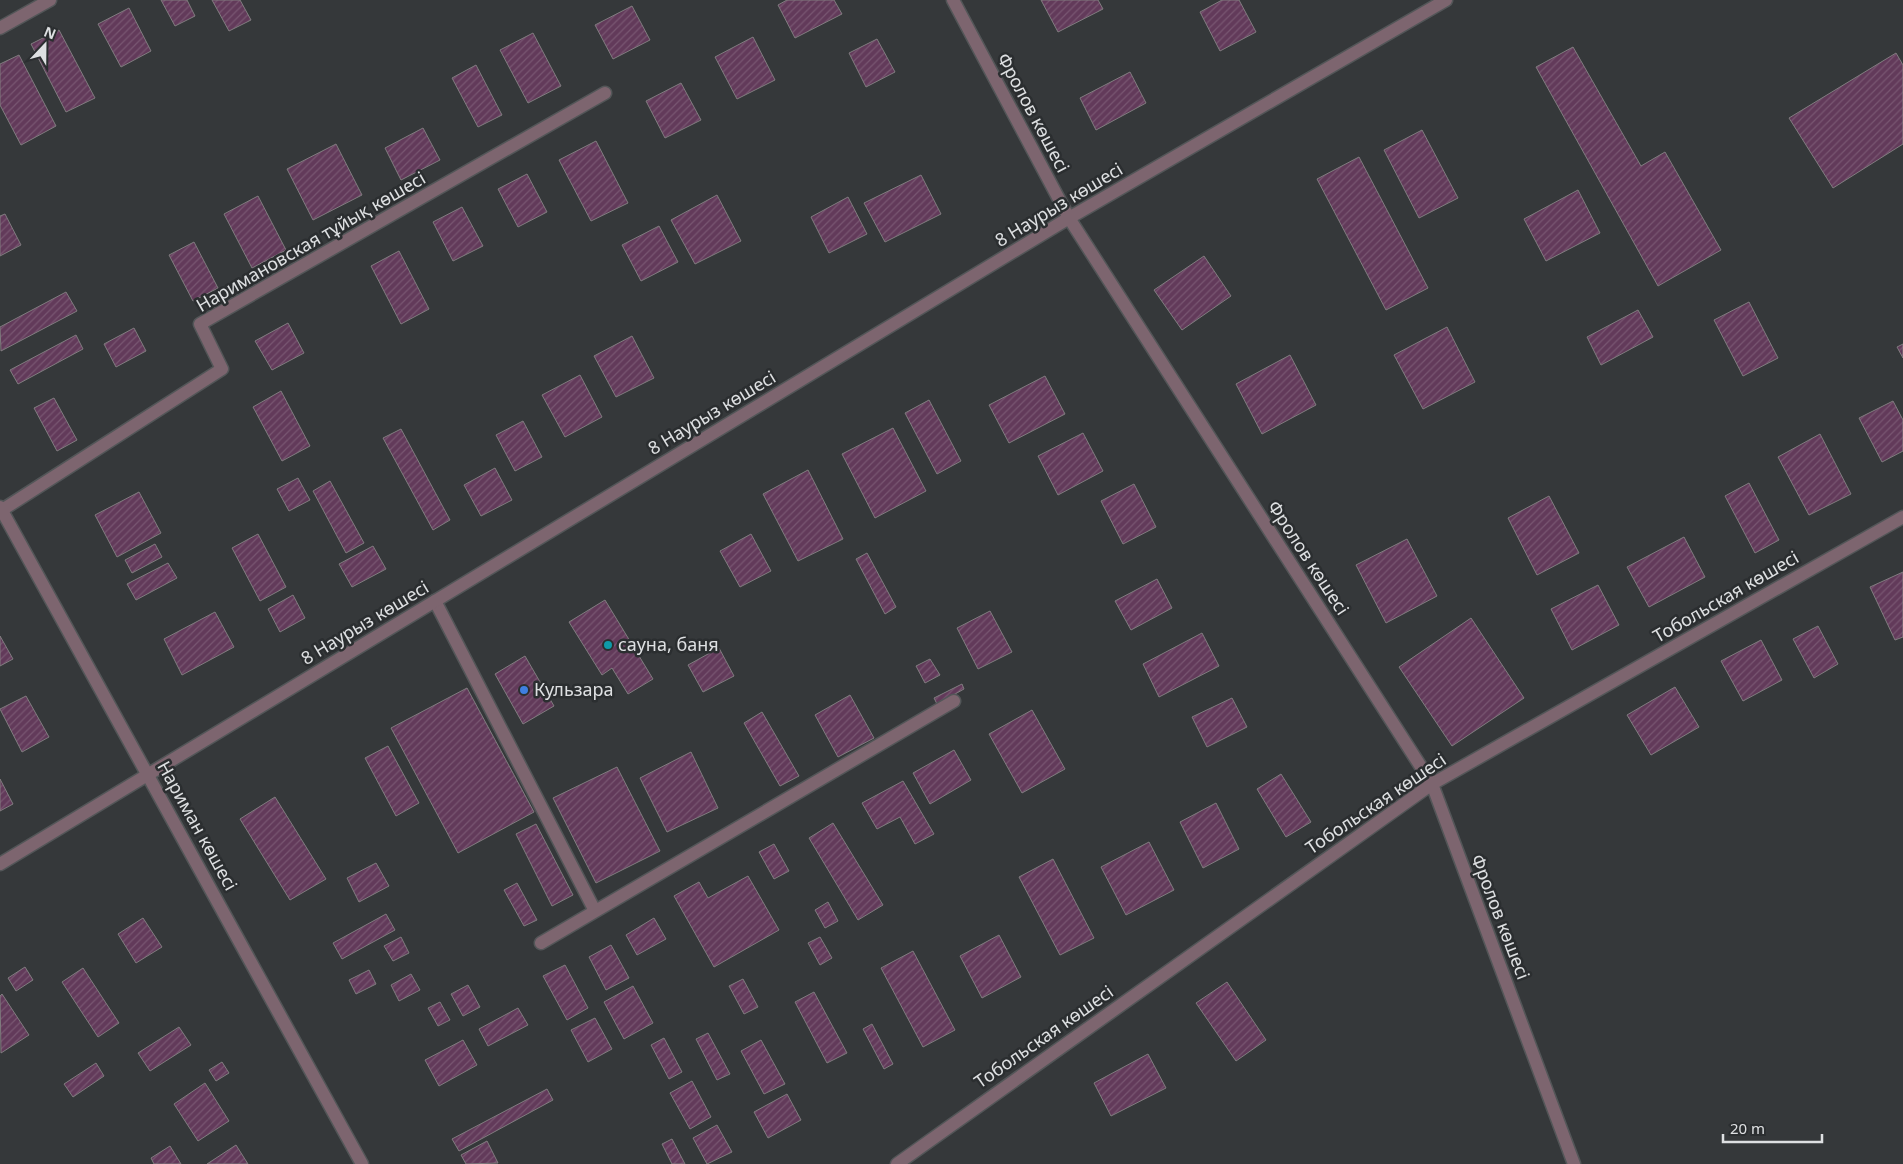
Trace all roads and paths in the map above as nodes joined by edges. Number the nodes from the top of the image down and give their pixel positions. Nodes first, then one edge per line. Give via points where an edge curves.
1 (50, 0) edge
2 (953, 0) edge
3 (1446, 0) edge
4 (0, 28) edge
5 (604, 93) dead end
6 (1069, 218) junction
7 (1, 509) edge
8 (1903, 517) edge
9 (435, 601) junction
10 (954, 701) dead end
11 (149, 774) junction
12 (1432, 784) junction
13 (0, 864) edge
14 (595, 911) junction
15 (541, 943) dead end
16 (362, 1164) edge
17 (897, 1164) edge
18 (1574, 1164) edge

1 - 4 street
2 - 6 street, Фролов көшесі
3 - 6 street, 8 Наурыз көшесі
5 - 7 street, Наримановская тұйық көшесі via 200,324 222,369
6 - 9 street, 8 Наурыз көшесі
6 - 12 street, Фролов көшесі
7 - 11 street, Нариман көшесі
8 - 12 street, Тобольская көшесі
9 - 11 street, 8 Наурыз көшесі
9 - 14 street
10 - 14 street
11 - 13 street, 8 Наурыз көшесі
11 - 16 street, Нариман көшесі
12 - 17 street, Тобольская көшесі
12 - 18 street, Фролов көшесі
14 - 15 street

